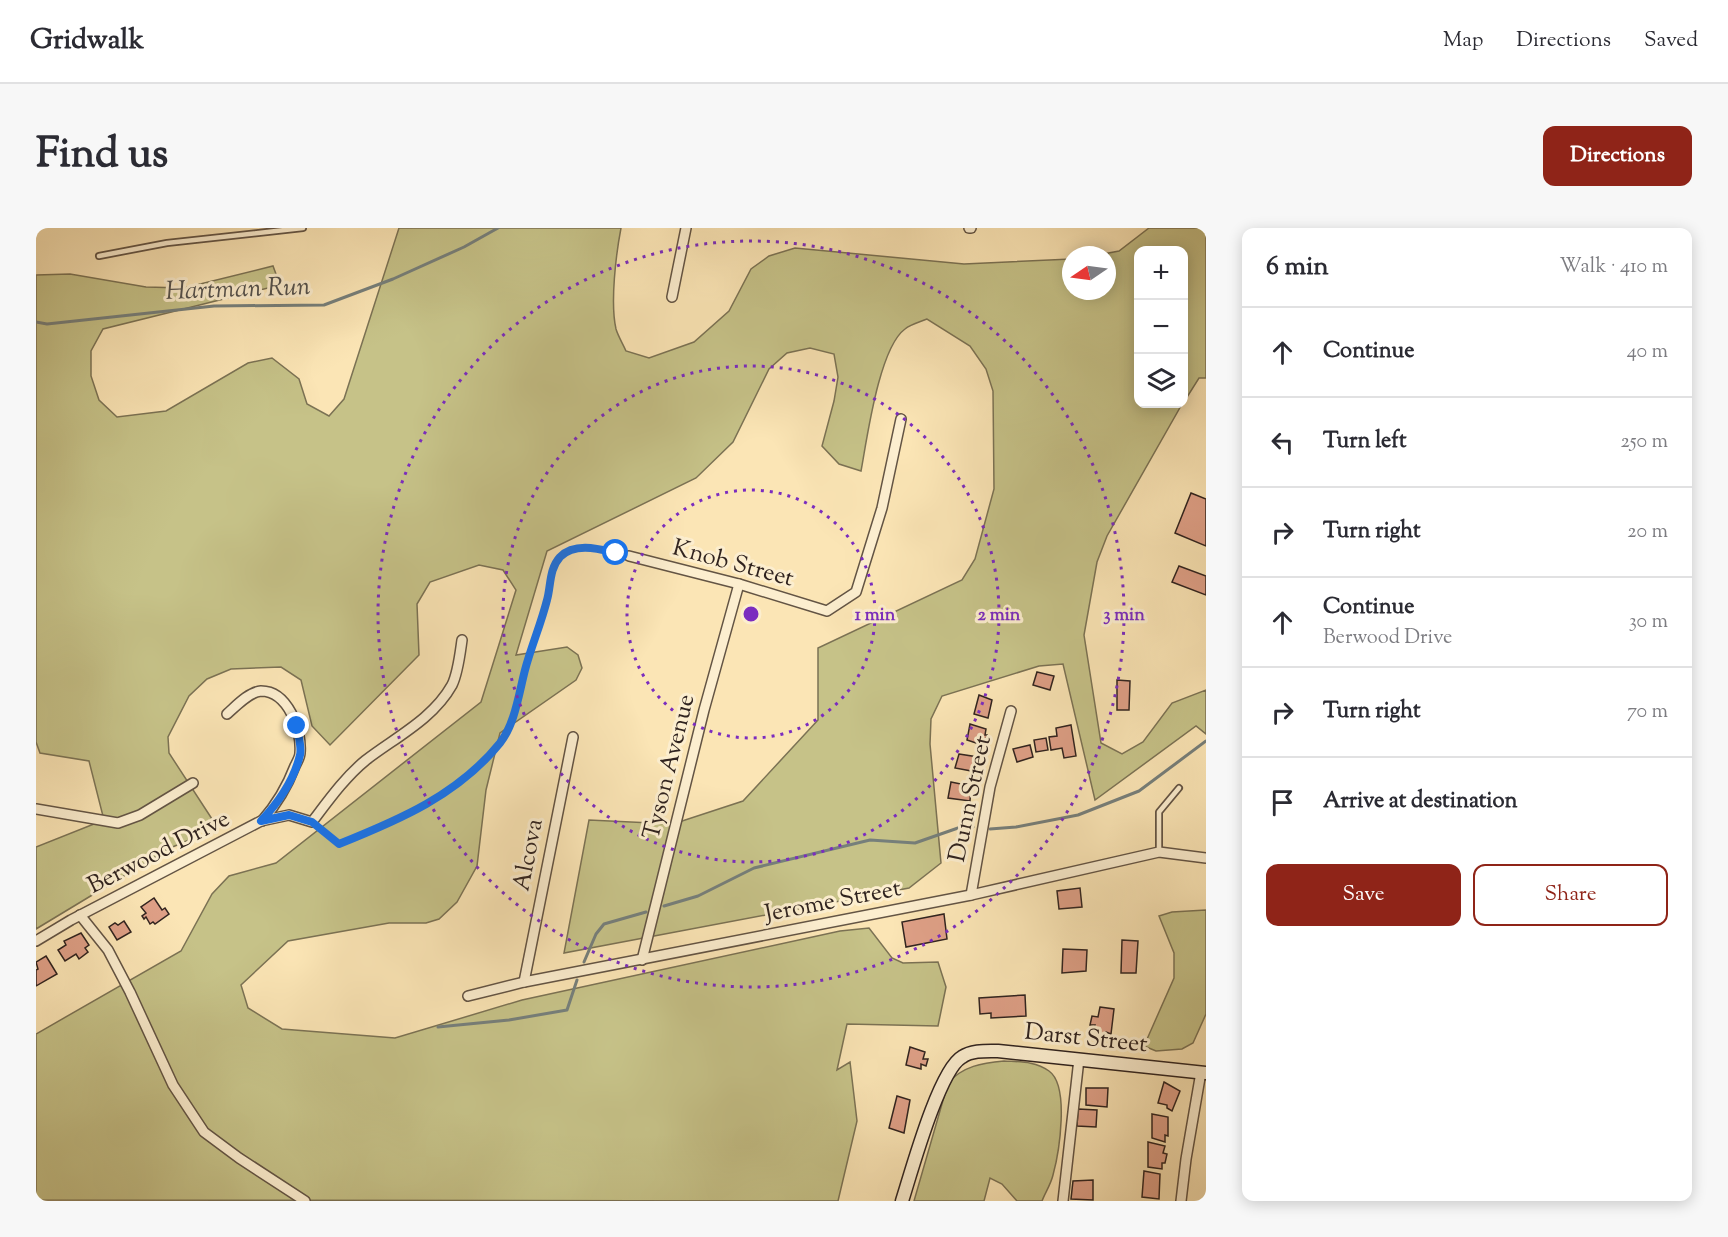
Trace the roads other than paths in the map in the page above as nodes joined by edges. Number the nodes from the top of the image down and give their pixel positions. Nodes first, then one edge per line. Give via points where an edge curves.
1 (303, 228) edge
2 (686, 228) edge
3 (99, 255) dead end
4 (672, 297) dead end
5 (901, 419) dead end
6 (629, 556) road end
7 (739, 584) junction
8 (462, 640) dead end
9 (1011, 711) dead end
10 (227, 714) dead end
11 (573, 737) dead end
12 (193, 783) dead end
13 (1179, 788) dead end
14 (36, 809) edge
15 (261, 821) junction
16 (1159, 852) junction
17 (1206, 858) edge
18 (971, 895) junction
19 (81, 915) junction
20 (36, 941) edge
21 (642, 960) junction
22 (524, 982) junction
23 (468, 996) dead end
24 (1079, 1059) junction
25 (1204, 1073) edge
26 (305, 1201) edge
27 (902, 1201) edge
28 (1063, 1201) edge
29 (1181, 1201) edge

1 - 3 lane
2 - 4 street
5 - 7 street, Knob Street via 882,508 856,592 827,610
6 - 7 street, Knob Street
7 - 21 street, Tyson Avenue
8 - 15 street, Berwood Drive via 453,684 431,713 365,761 312,822 289,815
9 - 18 street, Dunn Street via 990,787
10 - 15 street via 250,695 262,691 277,696 290,708 297,726 300,753 289,783
11 - 22 street, Alcova
12 - 14 street via 140,815 118,823
13 - 16 lane via 1159,812
15 - 19 street, Berwood Drive
16 - 17 street, Jerome Street
16 - 18 street, Jerome Street
18 - 21 street, Jerome Street
19 - 20 street, Berwood Drive
19 - 26 street via 108,950 173,1085 204,1132
21 - 22 street, Jerome Street
22 - 23 street, Jerome Street
24 - 25 street, Darst Street
24 - 27 street, Darst Street via 998,1051 962,1056 952,1065 939,1093
24 - 28 street
25 - 29 street

